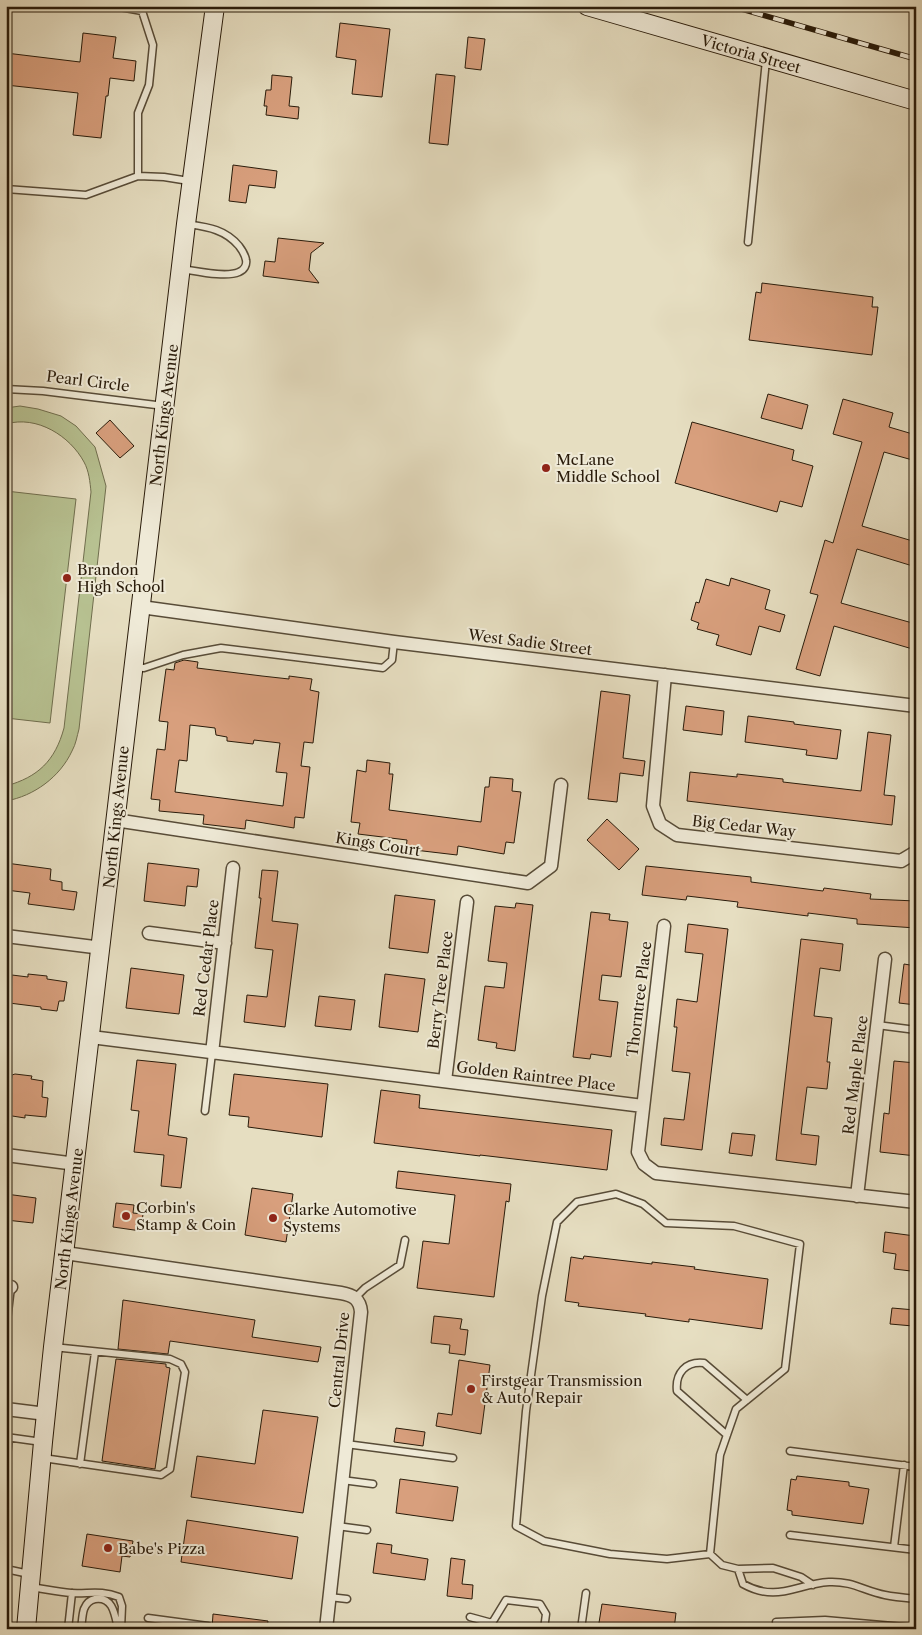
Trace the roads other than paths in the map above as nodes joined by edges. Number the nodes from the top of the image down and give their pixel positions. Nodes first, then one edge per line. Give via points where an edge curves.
1 (114, 6) edge
2 (215, 6) edge
3 (587, 6) edge
4 (766, 58) junction
5 (916, 101) edge
6 (138, 176) junction
7 (191, 181) junction
8 (6, 189) edge
9 (186, 224) junction
10 (748, 242) dead end
11 (181, 269) junction
12 (6, 388) edge
13 (165, 406) junction
14 (141, 607) junction
15 (394, 642) junction
16 (133, 667) junction
17 (665, 675) junction
18 (916, 706) edge
19 (561, 785) dead end
20 (115, 820) junction
21 (916, 852) edge
22 (233, 868) dead end
23 (467, 902) dead end
24 (664, 926) dead end
25 (149, 933) dead end
26 (6, 936) edge
27 (225, 943) junction
28 (102, 948) junction
29 (885, 959) dead end
30 (877, 1025) junction
31 (916, 1030) edge
32 (91, 1038) junction
33 (212, 1053) junction
34 (445, 1081) junction
35 (643, 1106) junction
36 (204, 1111) dead end
37 (6, 1155) edge
38 (76, 1164) junction
39 (857, 1196) junction
40 (916, 1202) edge
41 (406, 1240) dead end
42 (65, 1253) junction
43 (9, 1286) edge
44 (356, 1298) junction
45 (6, 1329) edge
46 (53, 1347) junction
47 (95, 1352) junction
48 (747, 1400) junction
49 (6, 1409) edge
50 (46, 1414) junction
51 (727, 1435) junction
52 (8, 1438) edge
53 (346, 1444) junction
54 (42, 1450) junction
55 (790, 1451) dead end
56 (453, 1458) dead end
57 (6, 1464) edge
58 (80, 1464) junction
59 (904, 1465) junction
60 (916, 1467) edge
61 (342, 1480) junction
62 (373, 1484) dead end
63 (337, 1526) junction
64 (367, 1530) dead end
65 (790, 1535) dead end
66 (894, 1547) junction
67 (916, 1550) edge
68 (710, 1554) junction
69 (6, 1569) edge
70 (738, 1569) junction
71 (31, 1581) junction
72 (813, 1585) junction
73 (72, 1593) junction
74 (586, 1593) dead end
75 (329, 1597) junction
76 (347, 1599) dead end
77 (916, 1599) edge
78 (470, 1617) dead end
79 (148, 1618) dead end
80 (776, 1622) dead end
81 (191, 1626) edge
82 (492, 1626) edge
83 (916, 1628) edge
84 (26, 1629) edge
85 (68, 1629) edge
86 (81, 1629) edge
87 (120, 1629) edge
88 (207, 1629) edge
89 (326, 1629) edge
90 (513, 1629) edge
91 (526, 1629) edge
92 (544, 1629) edge
93 (581, 1629) edge

1 - 6 lane via 142,11 153,45 149,85 138,113
2 - 7 street, North Kings Avenue
3 - 4 street, Victoria Street
4 - 5 street, Victoria Street
4 - 10 lane
6 - 7 lane
6 - 8 lane via 86,195
7 - 9 street, North Kings Avenue
9 - 11 street, North Kings Avenue
9 - 11 lane via 215,228 226,234 236,242 246,260 241,272 232,274
11 - 13 street, North Kings Avenue
12 - 13 lane, Pearl Circle
13 - 14 street, North Kings Avenue
14 - 15 street, West Sadie Street
14 - 16 street, North Kings Avenue
15 - 16 lane via 392,660 383,668 221,648 183,654 144,668
15 - 17 street, West Sadie Street
16 - 20 street, North Kings Avenue
17 - 18 street, West Sadie Street
17 - 21 street, Big Cedar Way via 653,806 660,824 677,835 901,861
19 - 20 street, Kings Court via 551,866 528,883
20 - 28 street, North Kings Avenue
22 - 27 street, Red Cedar Place
23 - 34 street, Berry Tree Place
24 - 35 street, Thorntree Place
25 - 27 street
26 - 28 street
27 - 33 street, Red Cedar Place
28 - 32 street, North Kings Avenue
29 - 30 street, Red Maple Place
30 - 31 lane
30 - 39 street, Red Maple Place
32 - 33 street, Golden Raintree Place
32 - 38 street, North Kings Avenue
33 - 34 street, Golden Raintree Place
33 - 36 lane
34 - 35 street, Golden Raintree Place
35 - 39 street via 638,1152 644,1164 656,1173
37 - 38 street
38 - 42 street, North Kings Avenue
39 - 40 street
41 - 44 lane via 400,1265 365,1288
42 - 44 street, Central Drive via 341,1293
42 - 46 street, North Kings Avenue
43 - 45 lane
44 - 53 street, Central Drive via 361,1312
46 - 47 lane
46 - 50 street, North Kings Avenue
47 - 58 lane
47 - 58 lane via 170,1359 181,1364 185,1372 170,1469 161,1475
48 - 51 lane via 736,1409
48 - 51 lane via 704,1363 687,1365 680,1372 677,1391
48 - 68 lane via 785,1369 800,1244 734,1226 666,1223 643,1204 616,1194 577,1202 557,1222 542,1296 526,1411 516,1526 544,1540 610,1554 667,1558
49 - 50 street
50 - 54 street, North Kings Avenue
51 - 68 lane via 720,1454
52 - 54 lane
52 - 57 lane
53 - 56 lane
53 - 61 street, Central Drive
54 - 58 lane
54 - 71 street, North Kings Avenue
55 - 59 lane
59 - 60 lane
59 - 66 lane
61 - 62 lane
61 - 63 street, Central Drive
63 - 64 lane
63 - 75 street, Central Drive
65 - 66 lane
66 - 67 lane
68 - 70 lane via 722,1565
69 - 71 lane
70 - 72 lane via 773,1568 801,1577
70 - 72 lane via 743,1584 763,1592 787,1592
71 - 73 lane
71 - 84 street, North Kings Avenue
72 - 77 lane via 852,1583 884,1595
73 - 85 lane
73 - 87 lane via 95,1591 119,1597 122,1606
74 - 93 lane
75 - 76 lane
75 - 89 street, Central Drive
78 - 82 lane
79 - 81 lane
80 - 83 lane via 825,1620
81 - 88 lane via 208,1626
82 - 92 lane via 506,1600 540,1604 546,1614
86 - 87 lane via 84,1608 89,1601 105,1599 111,1604
90 - 91 lane

